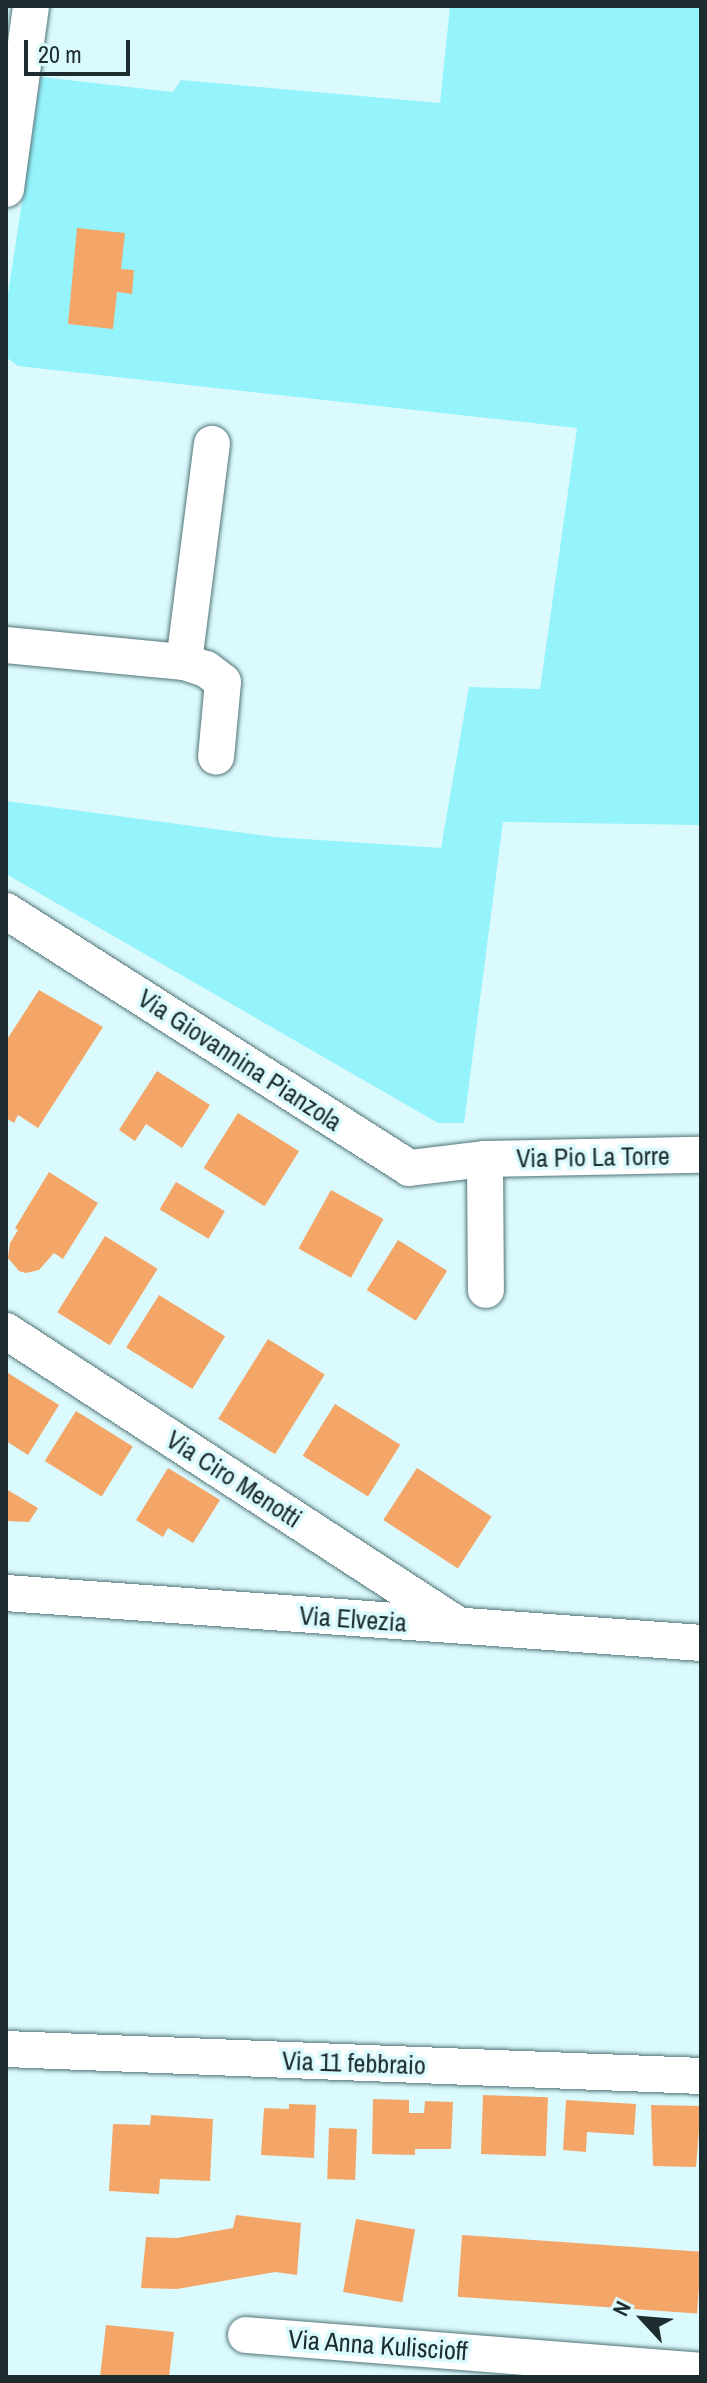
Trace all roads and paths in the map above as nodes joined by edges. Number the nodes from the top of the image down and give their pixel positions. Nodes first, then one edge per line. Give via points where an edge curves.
1 (31, 6) edge
2 (6, 189) edge
3 (212, 444) dead end
4 (6, 645) edge
5 (184, 662) junction
6 (216, 757) dead end
7 (6, 911) edge
8 (701, 1155) edge
9 (485, 1159) junction
10 (486, 1290) dead end
11 (6, 1331) edge
12 (6, 1593) edge
13 (463, 1628) junction
14 (701, 1643) edge
15 (6, 2049) edge
16 (701, 2076) edge
17 (246, 2335) dead end
18 (554, 2368) edge
19 (701, 2371) edge

1 - 2 street
3 - 5 street
4 - 5 street
5 - 6 street via 223,682
7 - 9 street, Via Giovannina Pianzola via 409,1168
8 - 9 street, Via Pio La Torre
9 - 10 street
11 - 13 street, Via Ciro Menotti
12 - 13 street, Via Elvezia
13 - 14 street, Via Elvezia
15 - 16 street, Via 11 febbraio
17 - 18 street, Via Anna Kuliscioff
18 - 19 street, Via Anna Kuliscioff

